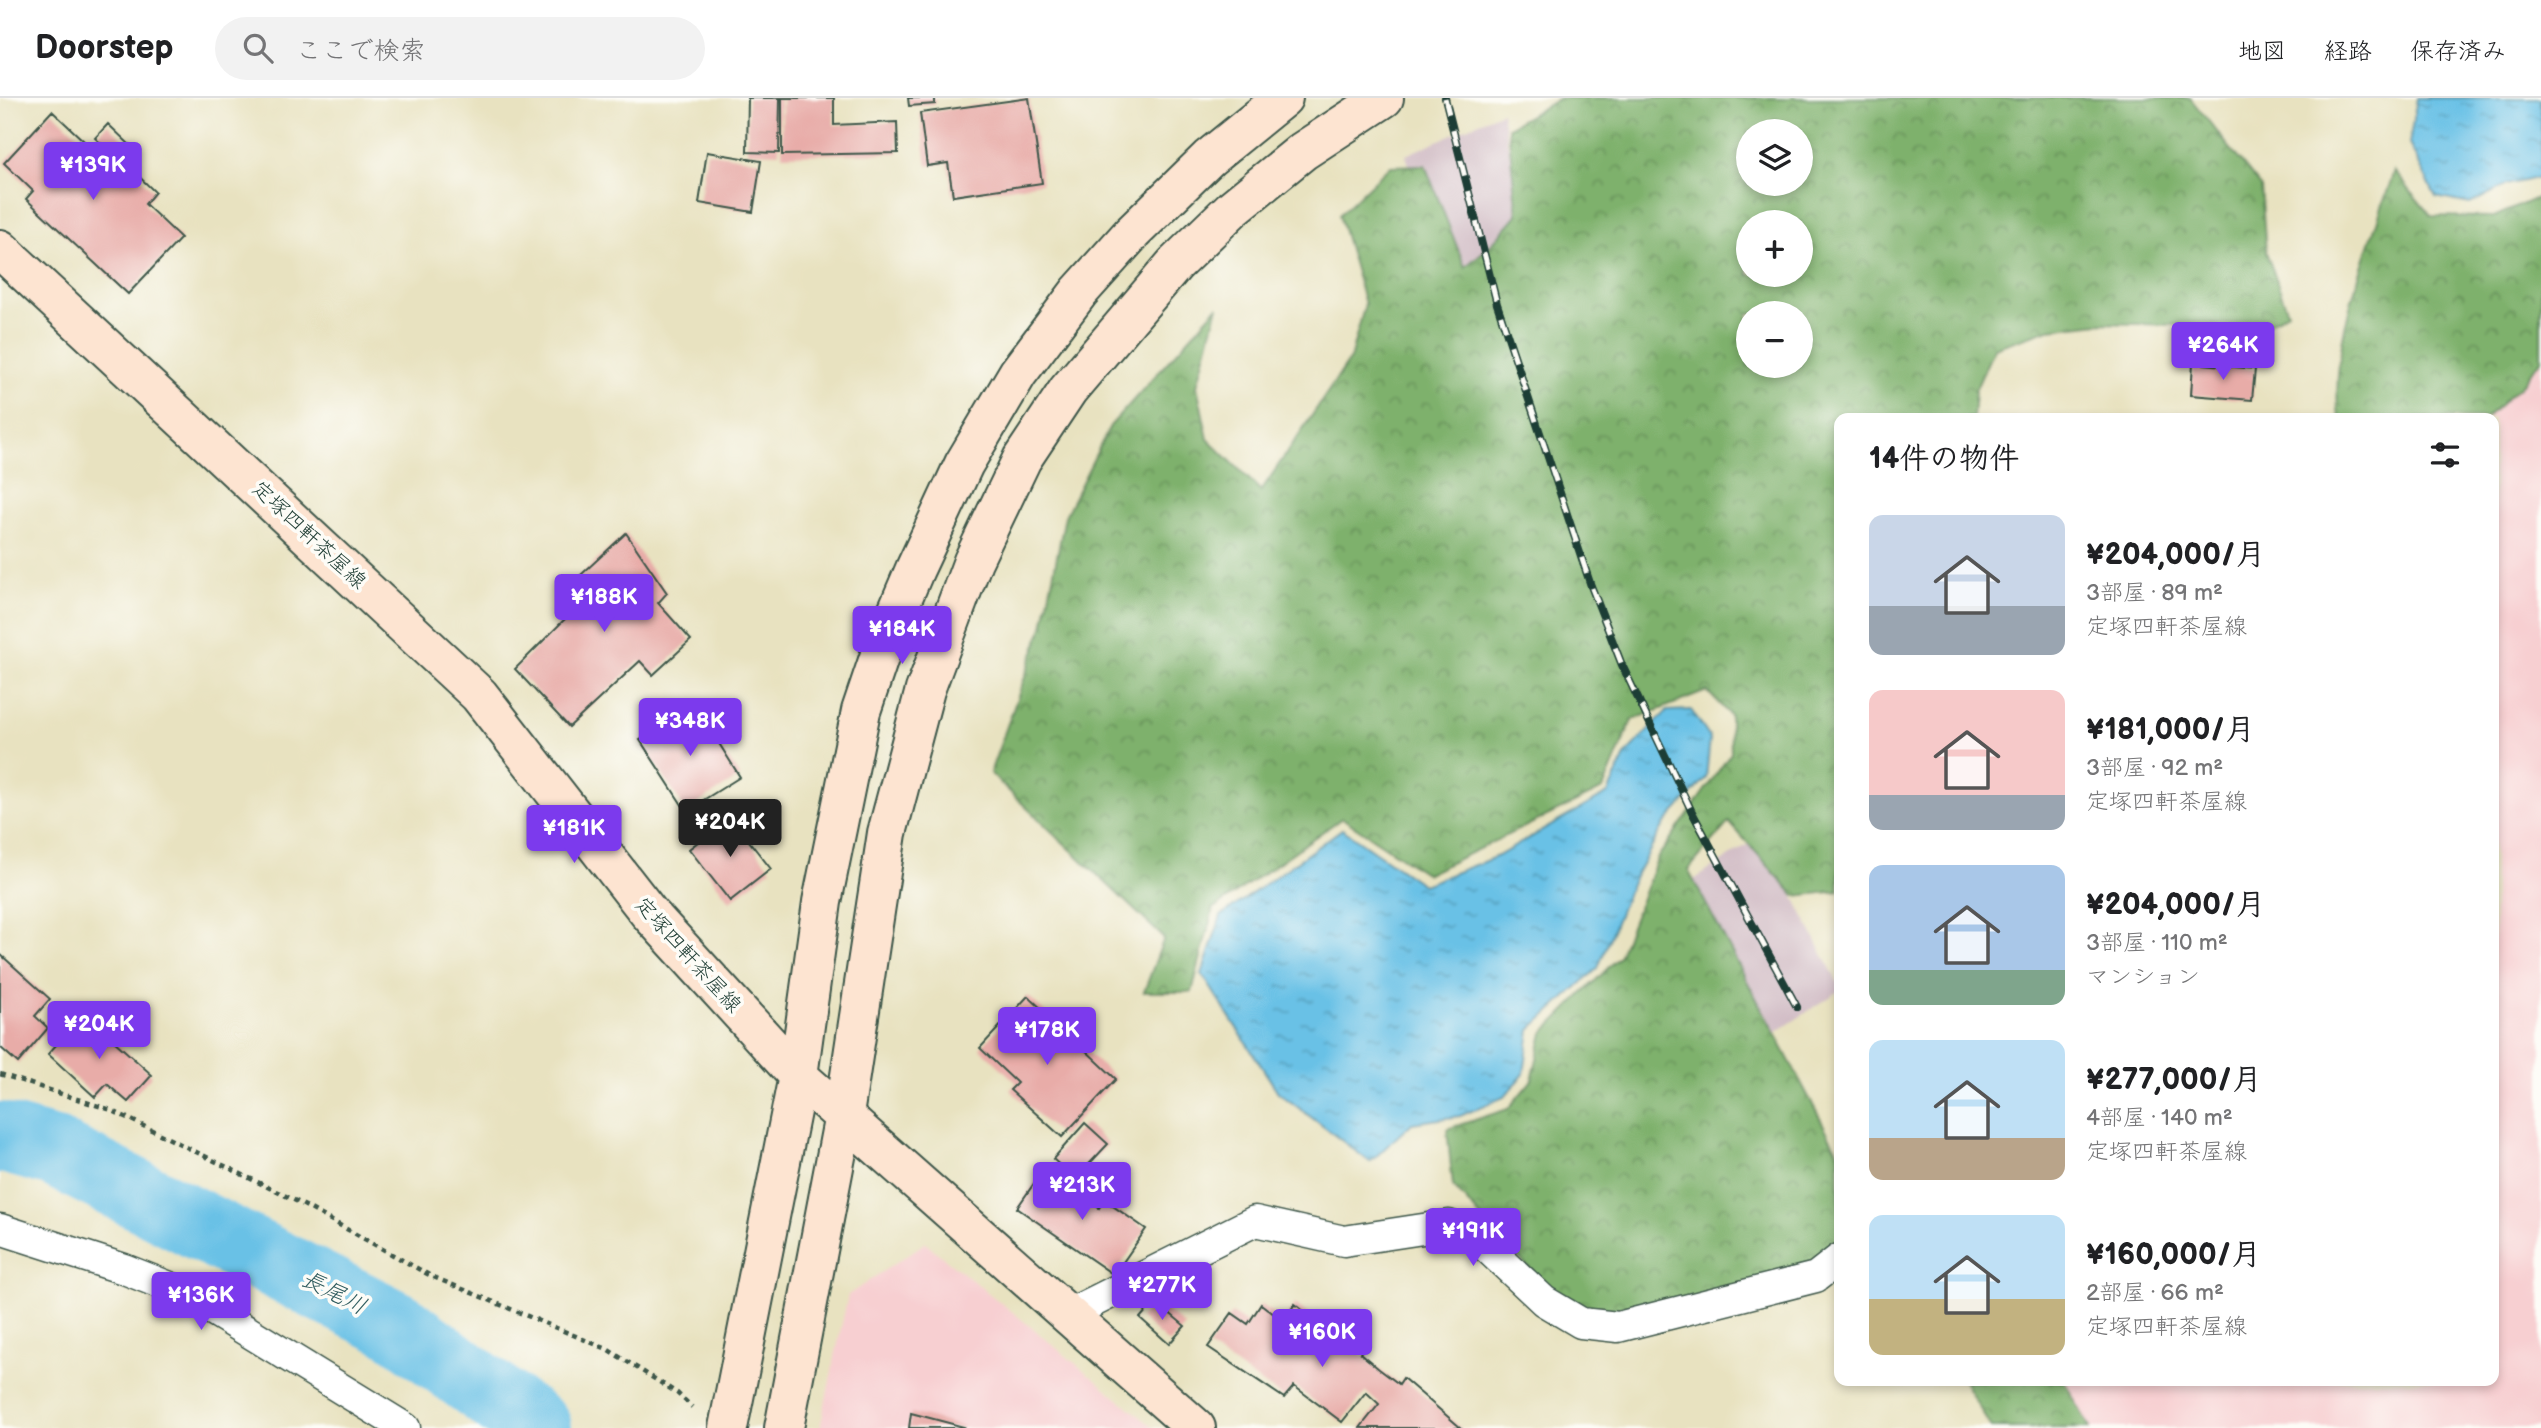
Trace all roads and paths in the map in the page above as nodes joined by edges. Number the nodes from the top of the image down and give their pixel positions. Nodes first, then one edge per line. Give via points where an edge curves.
1 (1283, 98) edge
2 (1384, 98) edge
3 (0, 249) edge
4 (0, 1074) edge
5 (798, 1076) junction
6 (844, 1115) junction
7 (0, 1229) edge
8 (1834, 1263) edge
9 (1067, 1315) junction
10 (712, 1419) edge
11 (405, 1428) edge
12 (784, 1428) edge
13 (1196, 1428) edge

1 - 5 street via 1209,158 1079,292 1018,373 964,464 891,625 861,711 822,902
2 - 6 street via 1303,151 1233,208 1175,264 1069,390 1021,459 972,561 925,690 887,833
3 - 5 street, 定塚四軒茶屋線 via 479,695 649,913
4 - 10 path via 111,1110 298,1202 431,1276 607,1349
5 - 6 street, 定塚四軒茶屋線
5 - 10 street
6 - 9 street, 定塚四軒茶屋線
6 - 12 street
7 - 11 street via 185,1293
8 - 9 street via 1816,1277 1618,1327 1581,1322 1544,1301 1479,1240 1449,1225 1344,1241 1255,1221
9 - 13 street, 定塚四軒茶屋線

